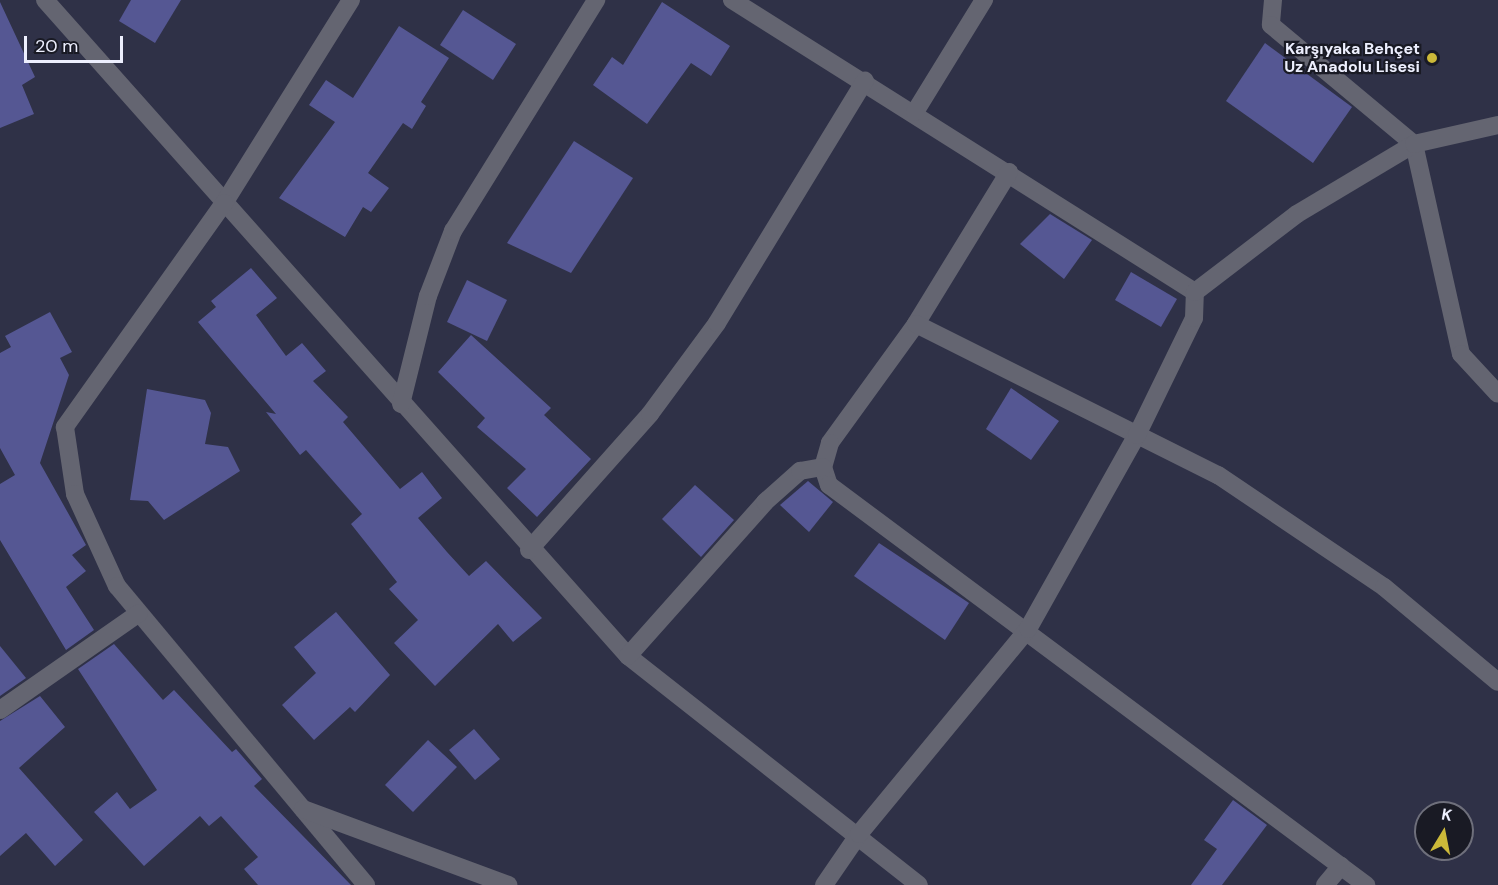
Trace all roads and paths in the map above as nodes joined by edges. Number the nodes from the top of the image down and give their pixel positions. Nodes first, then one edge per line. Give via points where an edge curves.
1 (45, 0) edge
2 (351, 0) edge
3 (596, 0) edge
4 (732, 0) edge
5 (984, 0) edge
6 (1273, 0) edge
7 (865, 81) junction
8 (915, 112) junction
9 (1498, 125) edge
10 (1414, 144) junction
11 (1009, 172) junction
12 (224, 203) junction
13 (1195, 292) junction
14 (916, 324) junction
15 (1498, 394) edge
16 (401, 404) junction
17 (1137, 435) junction
18 (823, 467) junction
19 (529, 550) junction
20 (139, 613) junction
21 (1028, 629) junction
22 (628, 656) junction
23 (1497, 679) edge
24 (0, 710) edge
25 (301, 808) junction
26 (859, 834) junction
27 (1341, 866) junction
28 (366, 885) edge
29 (508, 885) edge
30 (824, 885) edge
31 (919, 885) edge
32 (1325, 885) edge
33 (1366, 885) edge

1 - 12 street
2 - 12 street
3 - 16 street via 453,231 428,296
4 - 7 street
5 - 8 street
6 - 10 street via 1271,25
7 - 8 street
7 - 19 street via 717,324 650,414
8 - 11 street
9 - 10 street
10 - 13 street via 1297,214
10 - 15 street via 1461,354
11 - 13 street
11 - 14 street
12 - 16 street
12 - 20 street via 65,427 75,494 117,586
13 - 17 street via 1194,318
14 - 17 street
14 - 18 street via 830,443
16 - 19 street
17 - 21 street
17 - 23 street via 1218,475 1384,587
18 - 21 street via 835,492
18 - 22 street via 800,471 765,502
19 - 22 street
20 - 24 street
20 - 25 street
21 - 26 street
21 - 27 street
22 - 26 street
25 - 28 street
25 - 29 street
26 - 30 street
26 - 31 street
27 - 32 street
27 - 33 street

